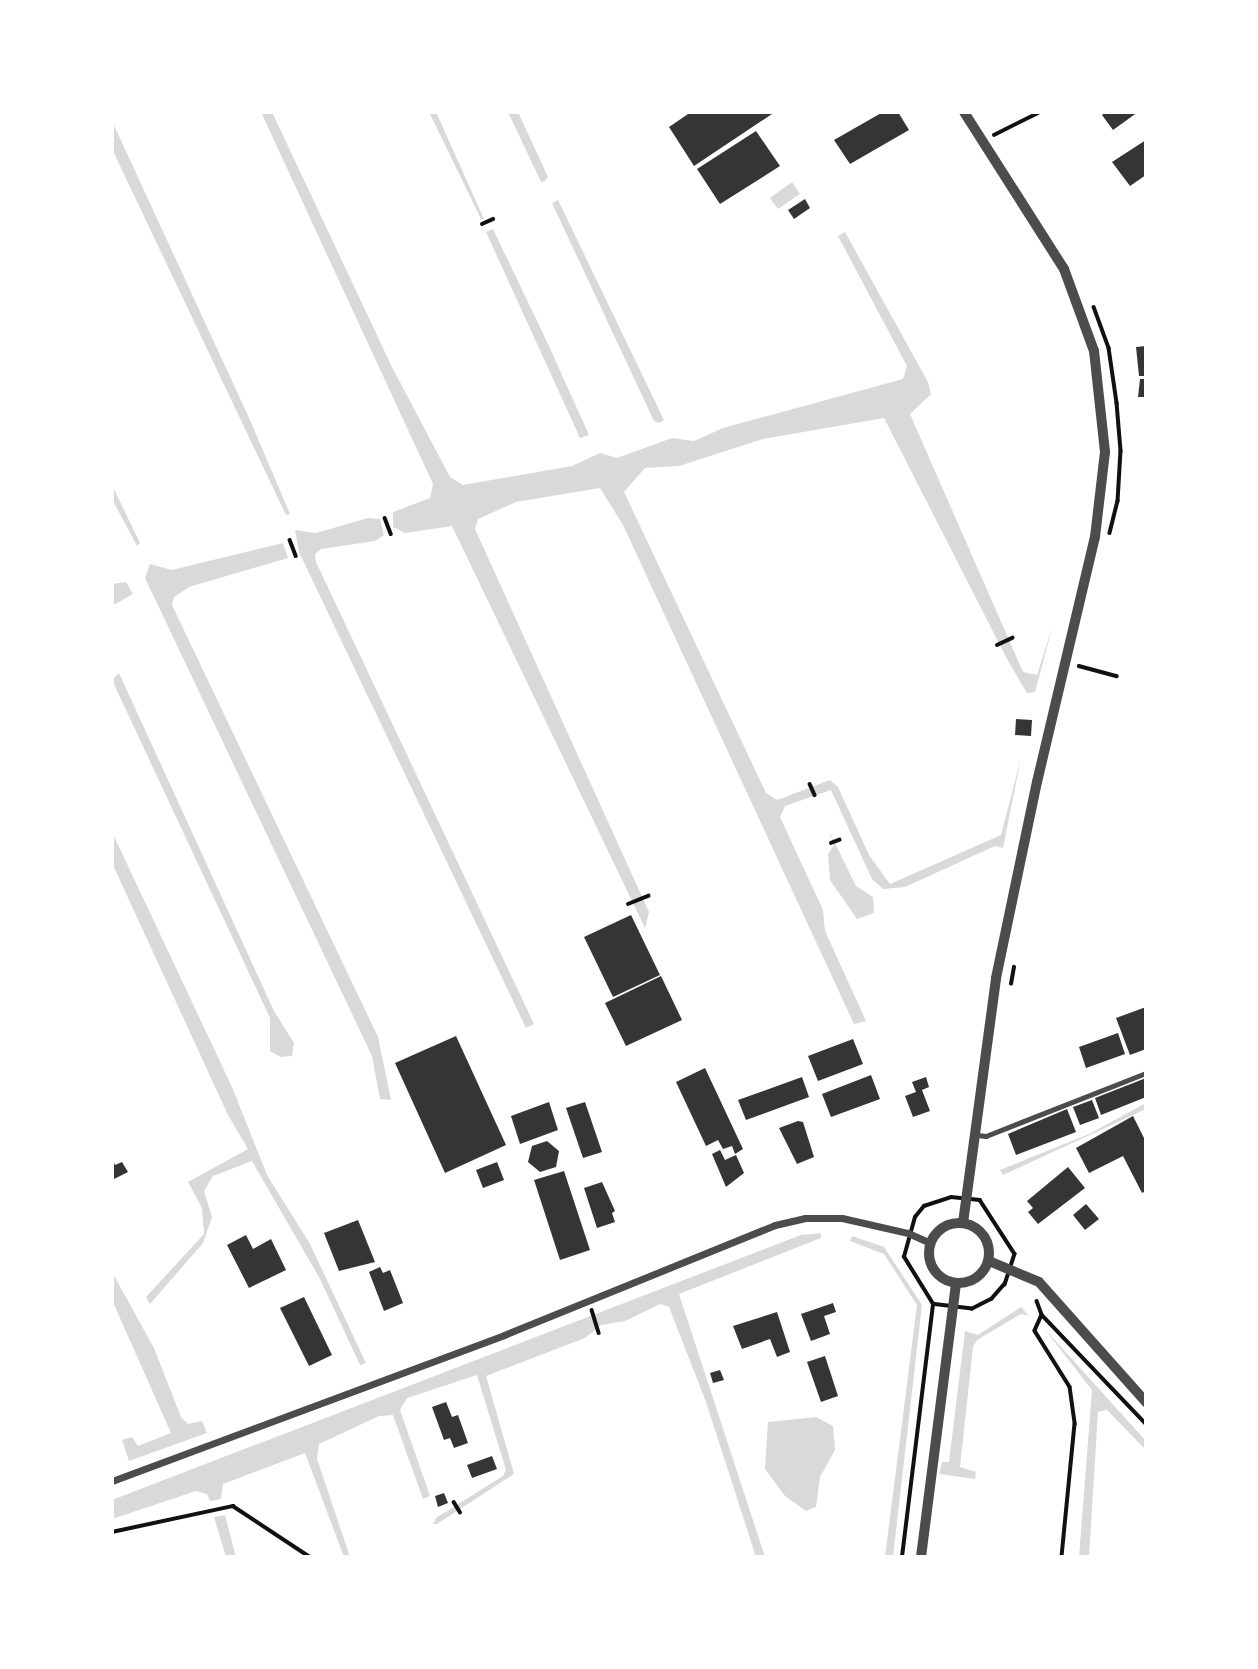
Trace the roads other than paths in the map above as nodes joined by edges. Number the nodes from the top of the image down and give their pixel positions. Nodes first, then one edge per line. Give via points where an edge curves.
1 (964, 112) edge
2 (1146, 1073) edge
3 (972, 1135) junction
4 (963, 1223) junction
5 (930, 1243) junction
6 (989, 1261) junction
7 (956, 1284) junction
8 (1146, 1402) edge
9 (112, 1481) edge
10 (921, 1557) edge

1 - 3 street via 1064,269 1094,351 1105,452 1095,537 996,978
2 - 3 lane via 986,1136
3 - 4 street
4 - 5 street via 950,1224
4 - 6 street via 980,1231 989,1247
5 - 7 street via 933,1269
5 - 9 street via 908,1233 842,1218 805,1218 775,1225 504,1335
6 - 7 street via 982,1274
6 - 8 street via 1039,1282
7 - 10 street

